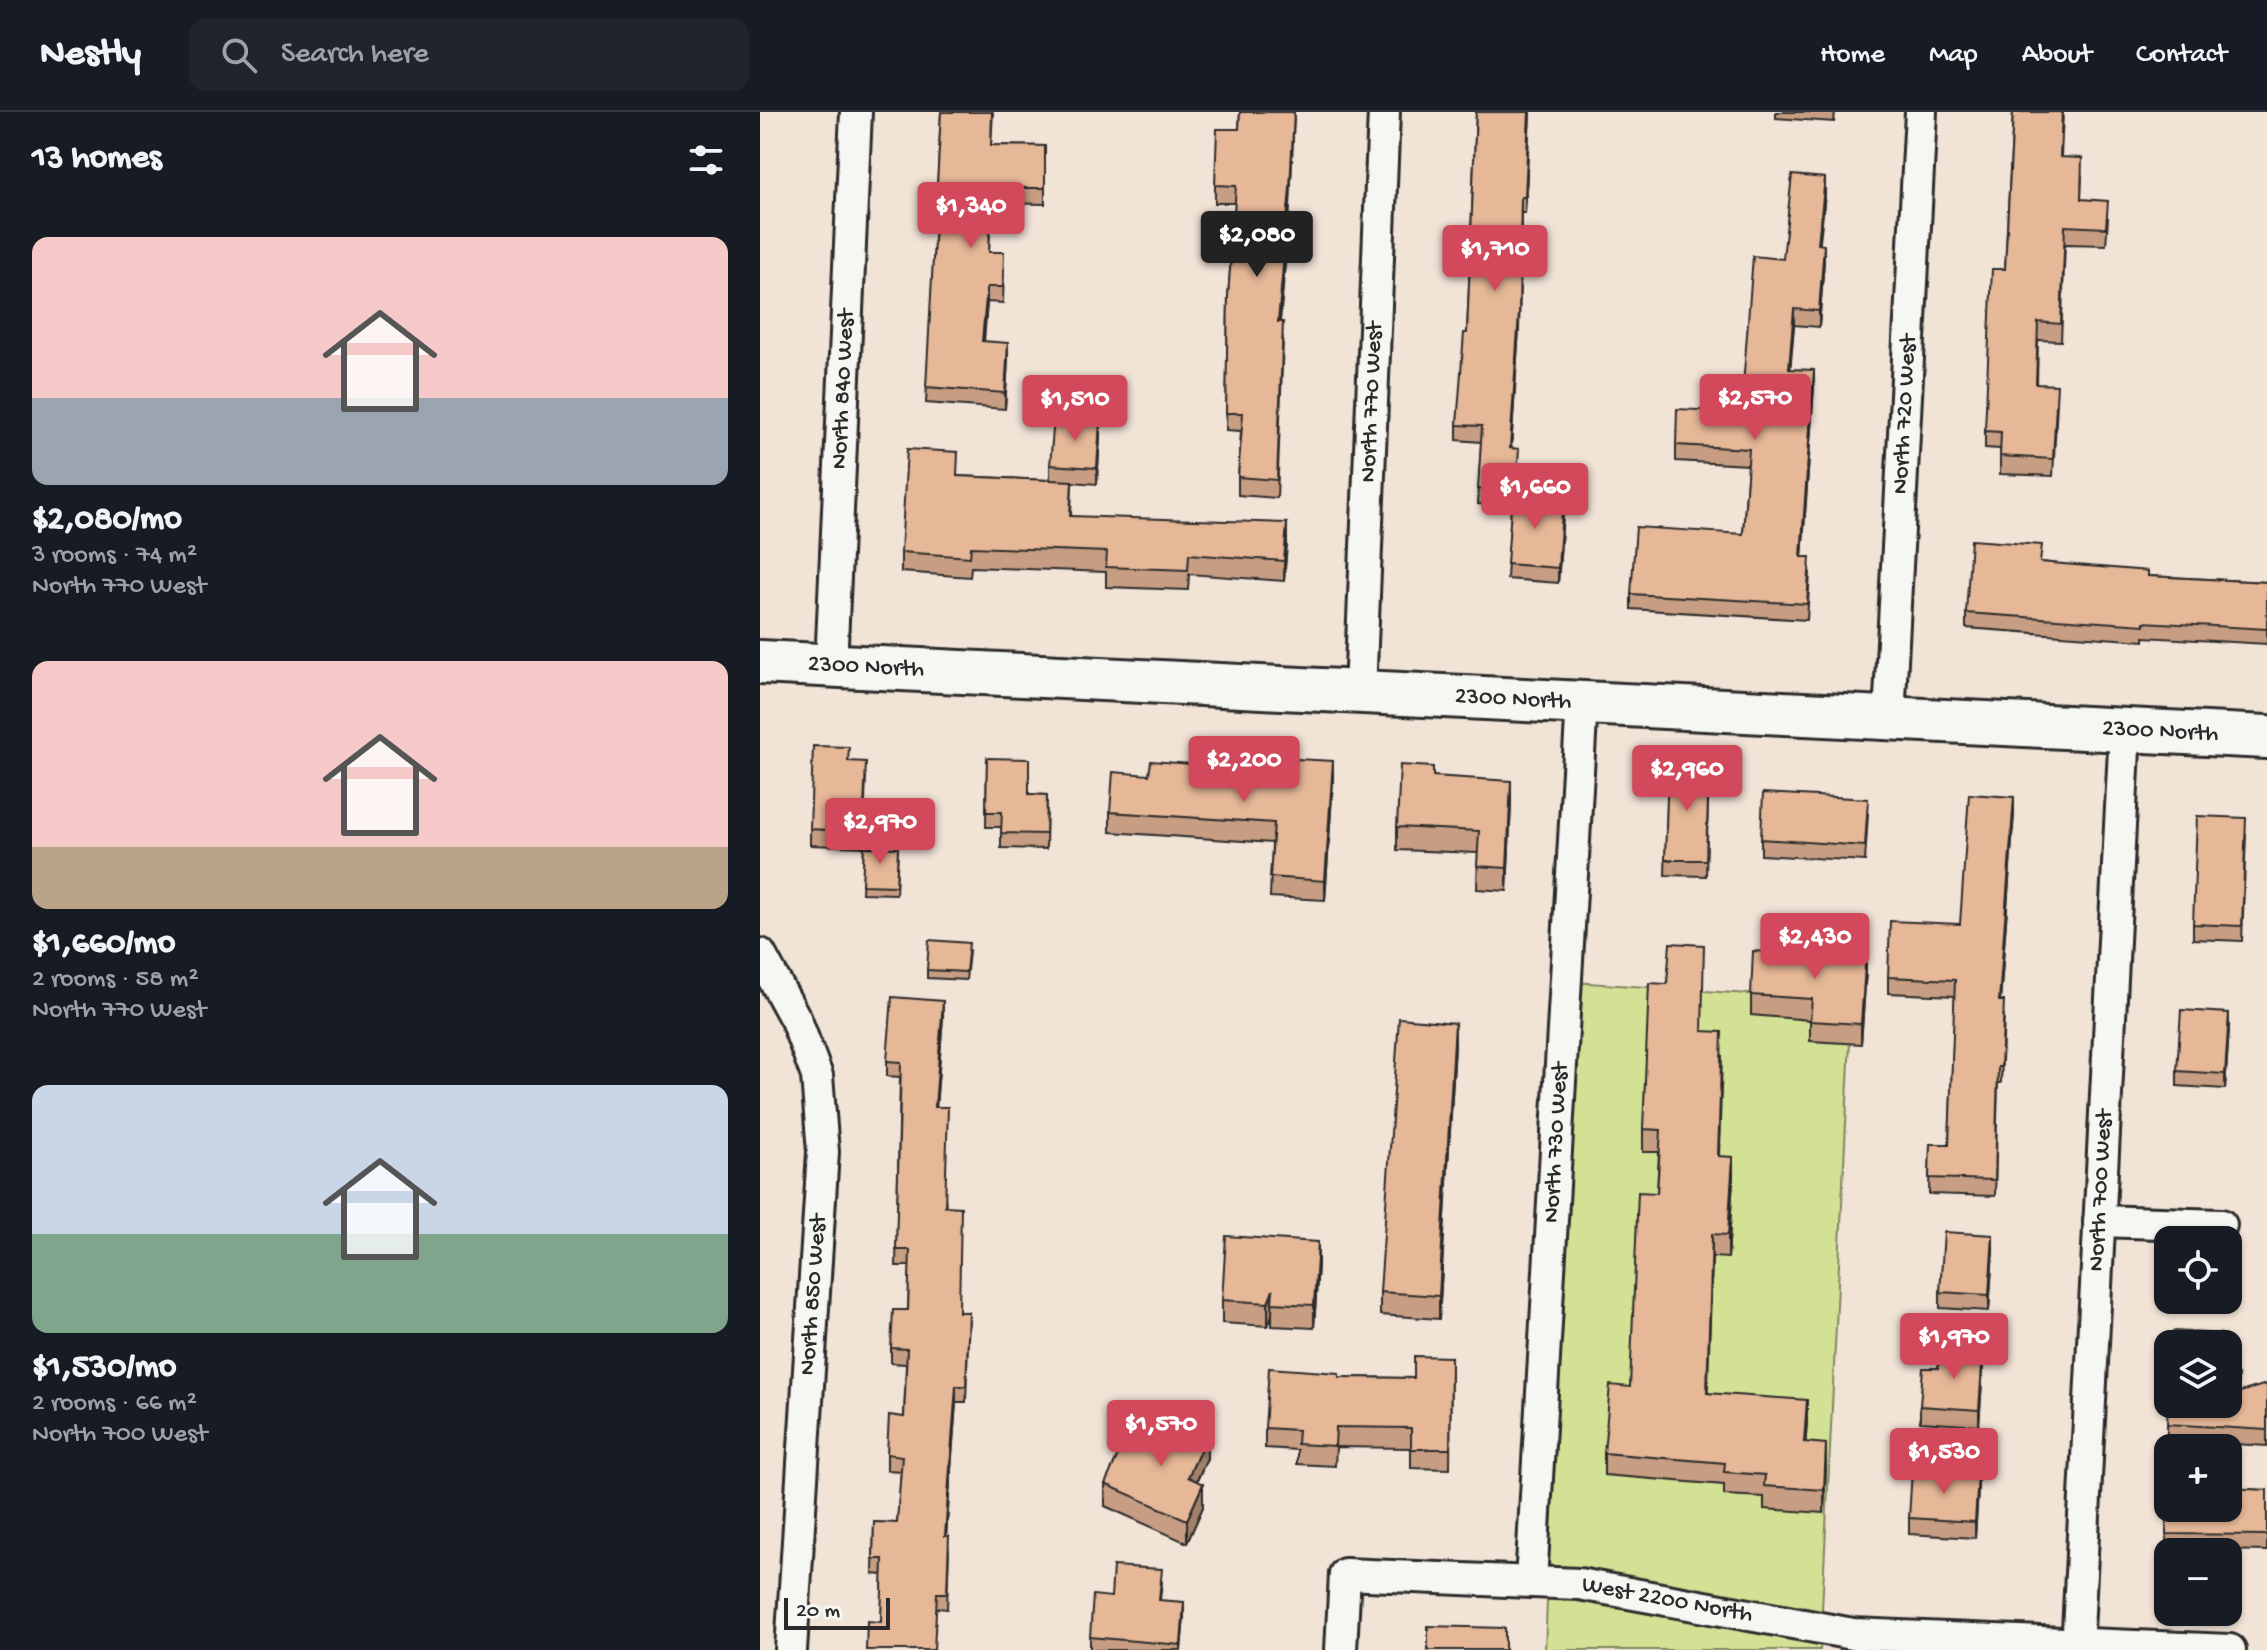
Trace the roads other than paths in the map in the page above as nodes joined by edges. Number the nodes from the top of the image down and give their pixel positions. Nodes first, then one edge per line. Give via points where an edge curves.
1 (856, 112) edge
2 (1384, 112) edge
3 (1921, 112) edge
4 (760, 662) edge
5 (831, 665) junction
6 (1360, 692) junction
7 (1582, 702) junction
8 (1889, 718) junction
9 (2125, 730) junction
10 (2267, 737) edge
11 (760, 954) edge
12 (2099, 1221) junction
13 (2221, 1225) dead end
14 (1531, 1582) junction
15 (2077, 1647) edge
16 (791, 1650) edge
17 (1341, 1650) edge
18 (2230, 1650) edge

1 - 5 street, North 840 West
2 - 6 street, North 770 West
3 - 8 street, North 720 West
4 - 5 street, 2300 North
5 - 6 street, 2300 North
6 - 7 street, 2300 North
7 - 8 street, 2300 North
7 - 14 street, North 730 West
8 - 9 street, 2300 North
9 - 10 street, 2300 North
9 - 12 street, North 700 West
11 - 16 street, North 850 West via 796,1020 817,1076 823,1152
12 - 13 street
12 - 15 street, North 700 West
14 - 15 street, West 2200 North via 1579,1584 1853,1634
14 - 17 street, West 2200 North via 1345,1574
15 - 18 street, West 2200 North

